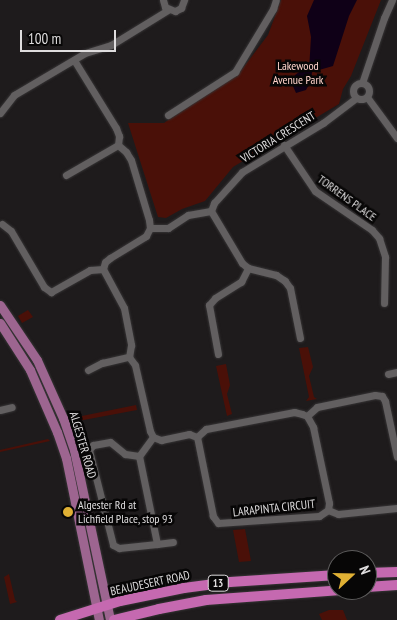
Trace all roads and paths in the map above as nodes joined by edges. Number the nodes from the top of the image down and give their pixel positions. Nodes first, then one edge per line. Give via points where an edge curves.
1 (163, 0) edge
2 (184, 0) edge
3 (276, 0) edge
4 (392, 0) edge
5 (168, 10) junction
6 (74, 60) junction
7 (362, 83) junction
8 (367, 97) junction
9 (0, 98) edge
10 (356, 98) junction
11 (5, 105) junction
12 (0, 113) edge
13 (168, 115) dead end
14 (397, 138) edge
15 (118, 145) junction
16 (284, 145) junction
17 (66, 175) dead end
18 (211, 211) junction
19 (2, 224) dead end
20 (150, 228) junction
21 (248, 268) junction
22 (102, 269) junction
23 (384, 303) dead end
24 (0, 305) edge
25 (14, 323) junction
26 (1, 330) edge
27 (300, 338) dead end
28 (218, 354) dead end
29 (128, 357) junction
30 (88, 370) dead end
31 (397, 372) edge
32 (388, 374) dead end
33 (12, 406) dead end
34 (0, 410) edge
35 (307, 416) junction
36 (394, 430) edge
37 (153, 437) junction
38 (197, 437) junction
39 (139, 456) junction
40 (397, 457) edge
41 (397, 508) edge
42 (328, 510) junction
43 (173, 542) dead end
44 (157, 544) junction
45 (397, 572) edge
46 (377, 573) edge
47 (327, 575) edge
48 (397, 585) edge
49 (377, 586) edge
50 (327, 591) edge
51 (107, 605) junction
52 (96, 608) junction
53 (60, 620) edge
54 (98, 620) edge
55 (110, 620) edge
56 (114, 620) edge

1 - 5 street
2 - 5 street via 178,10
3 - 13 street via 235,72
4 - 7 street
5 - 6 street via 111,45
6 - 11 street via 14,95
6 - 15 street via 116,128
7 - 8 street via 368,87
7 - 10 street via 353,88
8 - 10 street via 362,100
8 - 14 street
9 - 11 street
10 - 16 street, VICTORIA CRESCENT
11 - 12 street
15 - 17 street
15 - 20 street via 131,160
16 - 18 street, VICTORIA CRESCENT via 242,172 214,203
16 - 23 street, TORRENS PLACE via 315,191 379,238 385,257
18 - 20 street via 188,215 168,228
18 - 21 street
19 - 22 street via 10,231 44,287 51,292 90,270
20 - 22 street via 146,236 105,262
21 - 27 street via 276,275 285,281 290,288
21 - 28 street via 241,282 208,305
22 - 29 street via 124,308 131,345
24 - 25 main road, ALGESTER ROAD
25 - 26 street
25 - 51 main road, ALGESTER ROAD via 52,390 74,450
26 - 52 main road, ALGESTER ROAD via 30,370 66,458
29 - 30 street
29 - 37 street via 135,365
31 - 32 street
33 - 34 street
35 - 36 street via 317,407 382,396
35 - 38 street via 294,412 206,429
35 - 42 street, LARAPINTA CIRCUIT via 314,427
36 - 40 street
37 - 38 street via 161,440 189,434
37 - 39 street
38 - 42 street, LARAPINTA CIRCUIT via 213,516 218,523 319,516
39 - 44 street
39 - 44 street via 125,454 110,442 93,445 89,450 113,545 119,548
41 - 42 street via 338,514
43 - 44 street
45 - 46 highway
47 - 51 highway, BEAUDESERT ROAD / 13 via 208,584
48 - 49 highway
50 - 56 highway, 13 via 206,600
51 - 52 highway, BEAUDESERT ROAD / 13
51 - 55 main road, ALGESTER ROAD
52 - 53 highway, BEAUDESERT ROAD / 13
52 - 54 main road, ALGESTER ROAD

